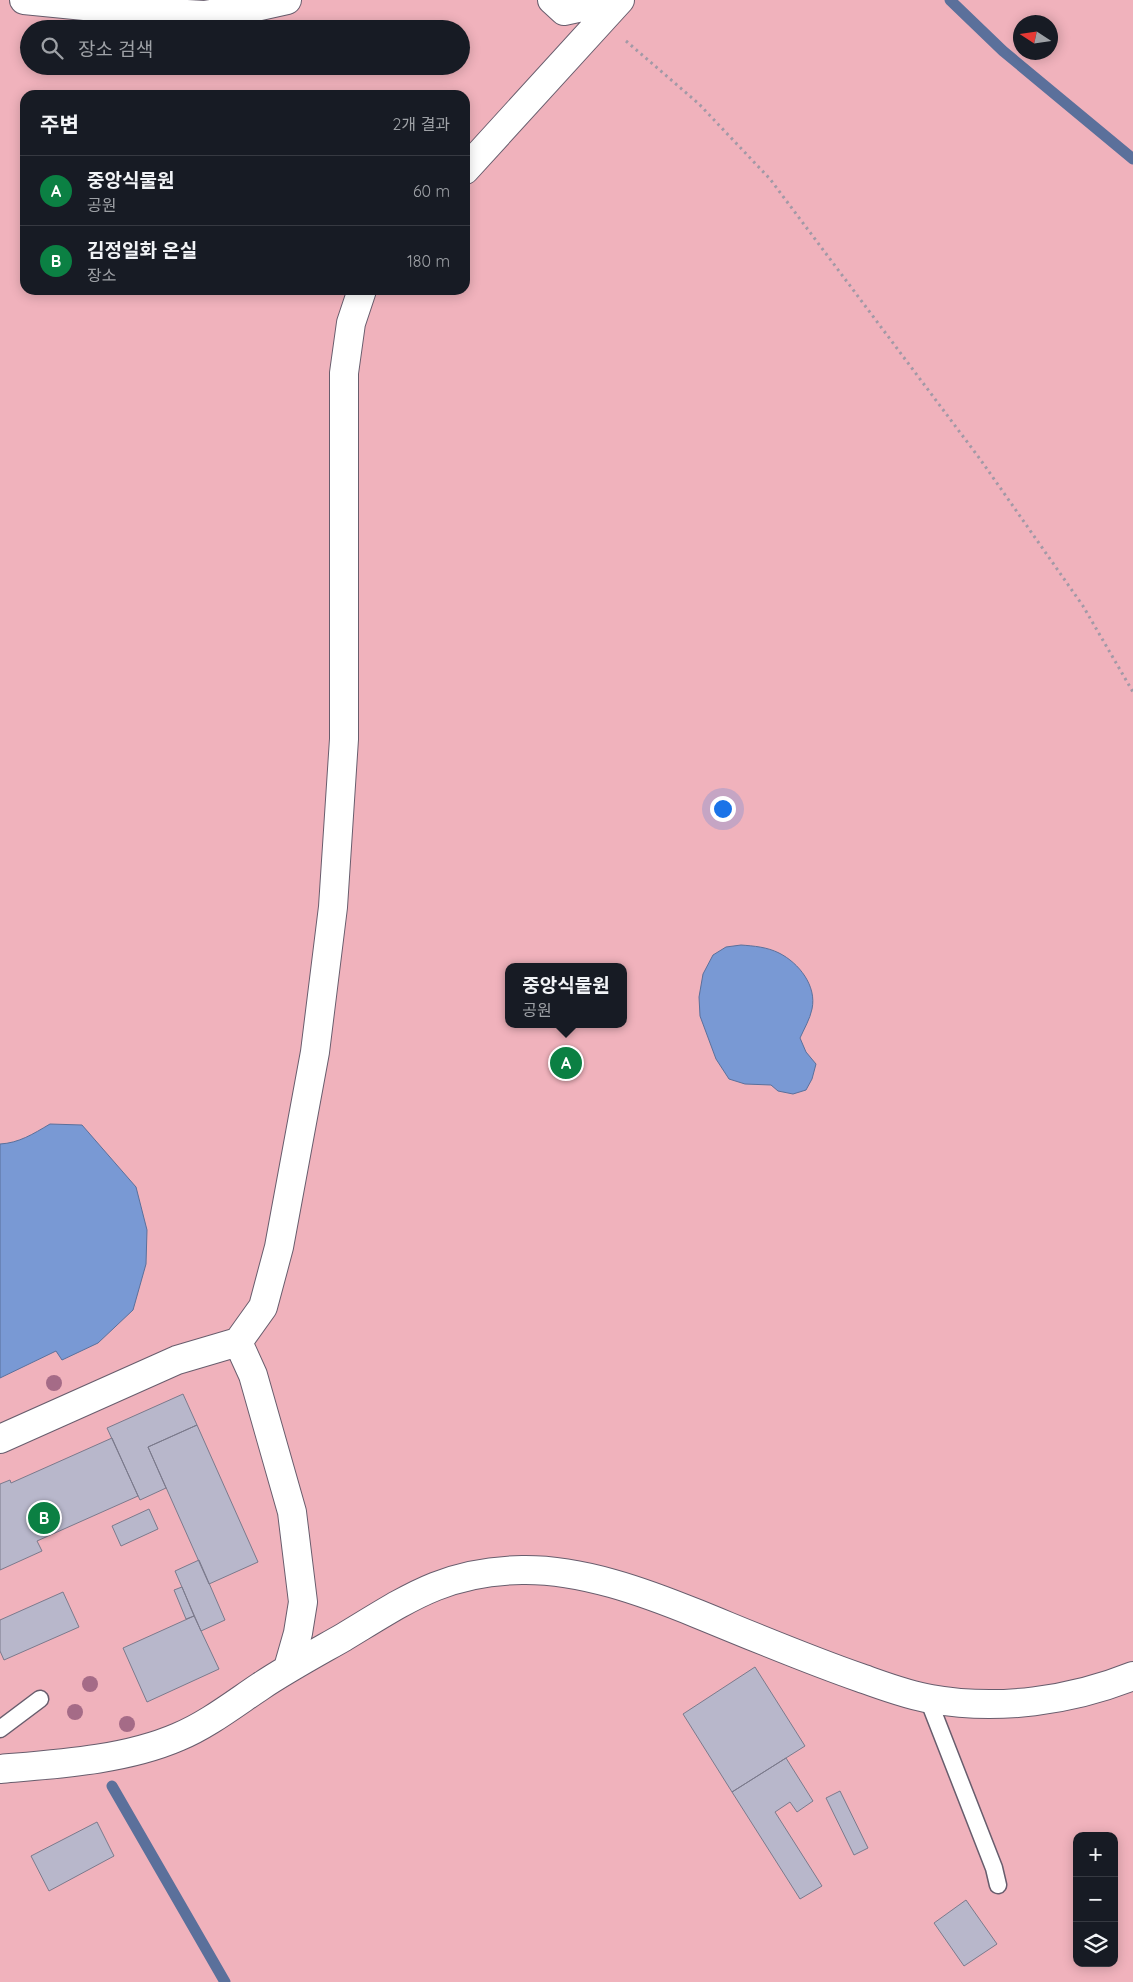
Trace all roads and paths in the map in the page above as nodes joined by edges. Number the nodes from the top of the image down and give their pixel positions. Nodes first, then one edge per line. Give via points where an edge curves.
1 (24, 0) edge
2 (287, 0) edge
3 (552, 0) edge
4 (620, 0) edge
5 (592, 9) edge
6 (470, 164) edge
7 (360, 295) edge
8 (1133, 692) edge
9 (238, 1342) junction
10 (0, 1439) edge
11 (288, 1668) junction
12 (1133, 1676) edge
13 (40, 1699) dead end
14 (928, 1699) junction
15 (0, 1728) edge
16 (0, 1769) edge
17 (998, 1884) dead end

1 - 2 street via 204,14
3 - 5 street via 564,11
4 - 5 street
5 - 6 street
5 - 8 path via 700,104 770,179 980,459 1082,606
7 - 9 street via 351,322 344,373 344,740 332,917 315,1052 279,1247 264,1307
9 - 10 street via 177,1360
9 - 11 street via 253,1375 292,1512 303,1602
11 - 14 street via 420,1592 446,1581 486,1571 525,1570 556,1572 653,1596 832,1668
11 - 16 street via 182,1736 147,1749
12 - 14 street via 1086,1692 1040,1700 992,1704
13 - 15 lane
14 - 17 lane

